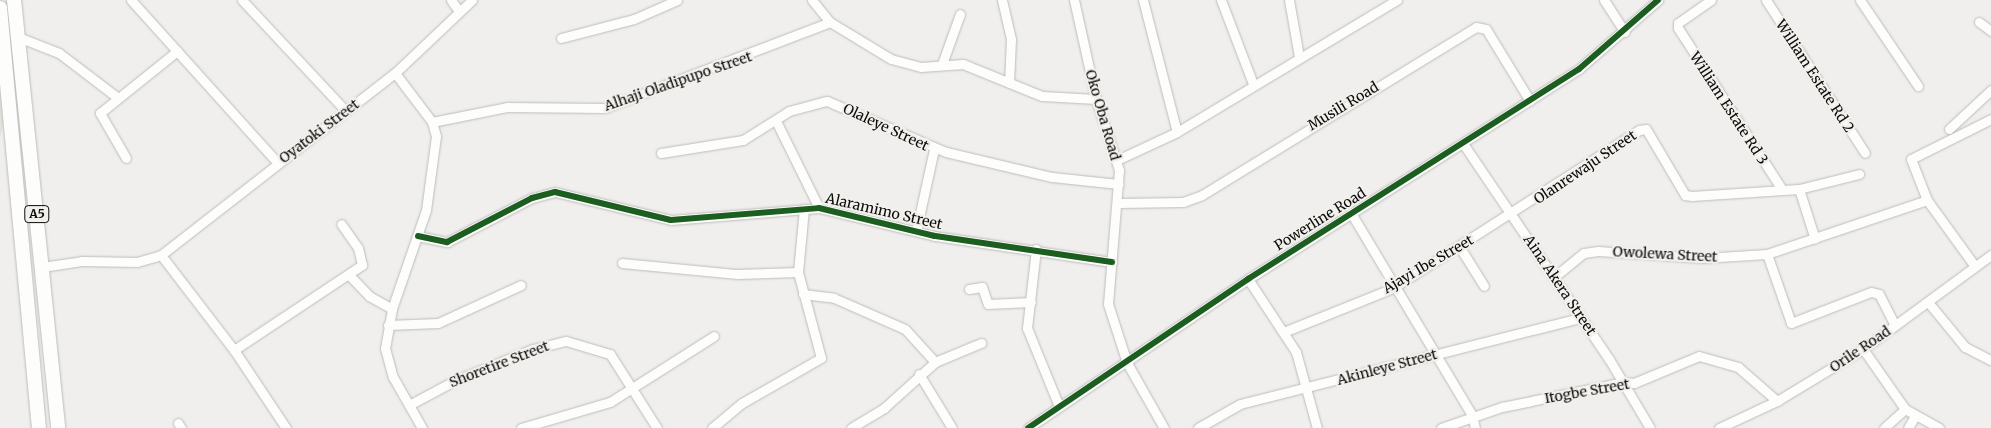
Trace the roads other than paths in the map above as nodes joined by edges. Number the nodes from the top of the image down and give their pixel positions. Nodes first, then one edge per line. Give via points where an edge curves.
1 (14, 0) edge
2 (131, 0) edge
3 (242, 0) edge
4 (451, 0) edge
5 (472, 0) edge
6 (677, 0) edge
7 (812, 0) edge
8 (1002, 0) edge
9 (1074, 0) edge
10 (1142, 0) edge
11 (1221, 0) edge
12 (1289, 0) edge
13 (1397, 0) edge
14 (1604, 0) edge
15 (1658, 0) edge
16 (1711, 0) edge
17 (1766, 0) edge
18 (1860, 0) edge
19 (0, 8) edge
20 (459, 11) junction
21 (960, 14) dead end
22 (830, 22) junction
23 (1979, 22) dead end
24 (1991, 31) edge
25 (1625, 32) junction
26 (18, 37) junction
27 (561, 38) dead end
28 (177, 51) junction
29 (1300, 57) junction
30 (942, 64) junction
31 (395, 73) junction
32 (1009, 83) junction
33 (1252, 84) junction
34 (1918, 86) dead end
35 (1991, 90) edge
36 (118, 98) junction
37 (1096, 99) junction
38 (1530, 101) junction
39 (346, 111) junction
40 (1991, 119) edge
41 (776, 121) junction
42 (432, 122) junction
43 (1949, 129) dead end
44 (1177, 132) junction
45 (1464, 145) junction
46 (934, 149) junction
47 (661, 153) dead end
48 (1866, 153) dead end
49 (126, 158) dead end
50 (1117, 160) junction
51 (278, 163) junction
52 (1859, 174) dead end
53 (1119, 184) junction
54 (1781, 188) junction
55 (1799, 188) junction
56 (1926, 200) junction
57 (1119, 203) junction
58 (819, 208) junction
59 (804, 209) junction
60 (1350, 213) junction
61 (1513, 215) junction
62 (341, 224) dead end
63 (916, 231) junction
64 (418, 236) junction
65 (1816, 239) junction
66 (1459, 246) junction
67 (1036, 249) junction
68 (1767, 254) junction
69 (161, 255) junction
70 (1991, 255) edge
71 (1112, 262) junction
72 (622, 263) dead end
73 (1974, 265) junction
74 (42, 268) junction
75 (798, 272) junction
76 (349, 275) junction
77 (1554, 277) junction
78 (1248, 280) junction
79 (521, 286) dead end
80 (1484, 286) dead end
81 (1393, 288) junction
82 (968, 289) dead end
83 (803, 294) junction
84 (1031, 302) junction
85 (1928, 302) junction
86 (392, 309) junction
87 (1580, 318) junction
88 (388, 325) junction
89 (1895, 325) junction
90 (1286, 331) junction
91 (714, 336) dead end
92 (981, 343) dead end
93 (1863, 349) junction
94 (234, 350) junction
95 (1436, 353) junction
96 (1991, 360) edge
97 (935, 362) junction
98 (1127, 363) junction
99 (919, 374) junction
100 (1624, 382) junction
101 (1308, 387) junction
102 (631, 389) junction
103 (1777, 401) junction
104 (1058, 404) junction
105 (409, 405) junction
106 (1905, 409) junction
107 (1472, 414) junction
108 (1915, 416) junction
109 (39, 428) edge
110 (58, 428) edge
111 (286, 428) edge
112 (422, 428) edge
113 (521, 428) edge
114 (658, 428) edge
115 (712, 428) edge
116 (851, 428) edge
117 (952, 428) edge
118 (1028, 428) edge
119 (1164, 428) edge
120 (1198, 428) edge
121 (1317, 428) edge
122 (1441, 428) edge
123 (1475, 428) edge
124 (1650, 428) edge
125 (1719, 428) edge
126 (1884, 428) edge
127 (1908, 428) edge
128 (1940, 428) edge

1 - 26 highway, A5
2 - 28 street
3 - 39 street
4 - 20 street
5 - 20 street, Oyatoki Street
6 - 27 street via 634,19
7 - 22 street
8 - 32 street via 1011,39
9 - 37 street, Oko Oba Road
10 - 44 street
11 - 33 street
12 - 29 street
13 - 29 street
14 - 25 street
15 - 25 street, Powerline Road
16 - 54 street, William Estate Rd 3 via 1678,23 1678,28
17 - 48 street, William Estate Rd 2
18 - 34 street
19 - 109 highway, A5
20 - 31 street, Oyatoki Street
21 - 30 street
22 - 30 street via 891,58 921,67
22 - 42 street, Alhaji Oladipupo Street via 616,105 576,110 525,107
23 - 24 street
25 - 38 street, Powerline Road
26 - 36 street via 59,53
26 - 74 highway, A5
28 - 36 street
28 - 51 street
29 - 33 street
30 - 32 street via 963,64
31 - 39 street, Oyatoki Street
31 - 42 street
32 - 37 street via 1042,96
33 - 44 street
35 - 43 street
36 - 49 street via 99,115
37 - 50 street, Oko Oba Road
38 - 45 street, Powerline Road
38 - 57 street, Musili Road via 1486,29 1476,27 1202,195 1183,202
39 - 51 street, Oyatoki Street
40 - 56 street via 1911,158
41 - 46 street, Olaleye Street via 806,104 836,103
41 - 47 street, Olaleye Street via 743,140
41 - 58 street
42 - 64 street via 436,136 433,175
44 - 50 street
45 - 60 street, Powerline Road
45 - 61 street, Aina Akera Street
46 - 53 street, Olaleye Street via 1052,177
46 - 63 street
50 - 53 street, Oko Oba Road
51 - 69 street, Oyatoki Street
52 - 55 street, Olanrewaju Street
53 - 57 street, Oko Oba Road
54 - 55 street, Olanrewaju Street
54 - 61 street, Olanrewaju Street via 1685,194 1646,129 1634,132
55 - 65 street
56 - 65 street, Owolewa Street
56 - 73 street
57 - 71 street, Oko Oba Road
58 - 59 street, Alaramimo Street
58 - 63 street, Alaramimo Street
59 - 64 street, Alaramimo Street via 671,220 555,192 522,202 447,242
59 - 75 street
60 - 78 street, Powerline Road
60 - 81 street
61 - 66 street, Ajayi Ibe Street
61 - 77 street, Aina Akera Street
62 - 76 street via 358,248 362,265
63 - 67 street, Alaramimo Street
64 - 86 street
65 - 68 street, Owolewa Street
66 - 80 street
66 - 81 street, Ajayi Ibe Street
67 - 71 street, Alaramimo Street
67 - 84 street
68 - 77 street, Owolewa Street via 1703,258 1598,250 1584,253
68 - 89 street via 1792,323 1871,292 1879,294
69 - 74 street via 137,262 82,260
69 - 94 street via 198,309
70 - 73 street, Orile Road
71 - 98 street, Oko Oba Road via 1108,304
72 - 75 street via 737,274
73 - 85 street, Orile Road
74 - 110 highway, A5
75 - 83 street
76 - 86 street via 369,296
76 - 94 street
77 - 87 street, Aina Akera Street
78 - 90 street
78 - 98 street, Powerline Road
79 - 88 street via 438,323
81 - 90 street, Ajayi Ibe Street
81 - 95 street
82 - 84 street via 982,287 988,304
83 - 97 street via 834,298 905,329
83 - 115 street via 821,358 742,403
84 - 104 street via 1031,342
85 - 89 street, Orile Road
85 - 96 street via 1965,347
86 - 88 street
87 - 95 street, Akinleye Street
87 - 100 street, Aina Akera Street
88 - 105 street via 385,348 390,369
89 - 93 street, Orile Road
90 - 101 street
91 - 102 street
92 - 97 street
93 - 103 street, Orile Road
93 - 106 street
94 - 111 street
95 - 101 street, Akinleye Street
95 - 107 street
97 - 99 street
98 - 104 street, Powerline Road
98 - 119 street, Oko Oba Road
99 - 116 street via 888,404
99 - 117 street
100 - 103 street, Itogbe Street via 1634,383 1688,359 1704,356 1738,368
100 - 107 street, Itogbe Street
100 - 124 street, Aina Akera Street
101 - 120 street, Akinleye Street via 1240,404
101 - 121 street
102 - 105 street, Shoretire Street via 610,354 561,342 454,381
102 - 113 street via 585,409
102 - 114 street, Shoretire Street
103 - 125 street, Orile Road
104 - 118 street, Powerline Road
105 - 112 street
106 - 108 street
106 - 126 street
107 - 122 street, Itogbe Street
107 - 123 street
108 - 127 street
108 - 128 street

